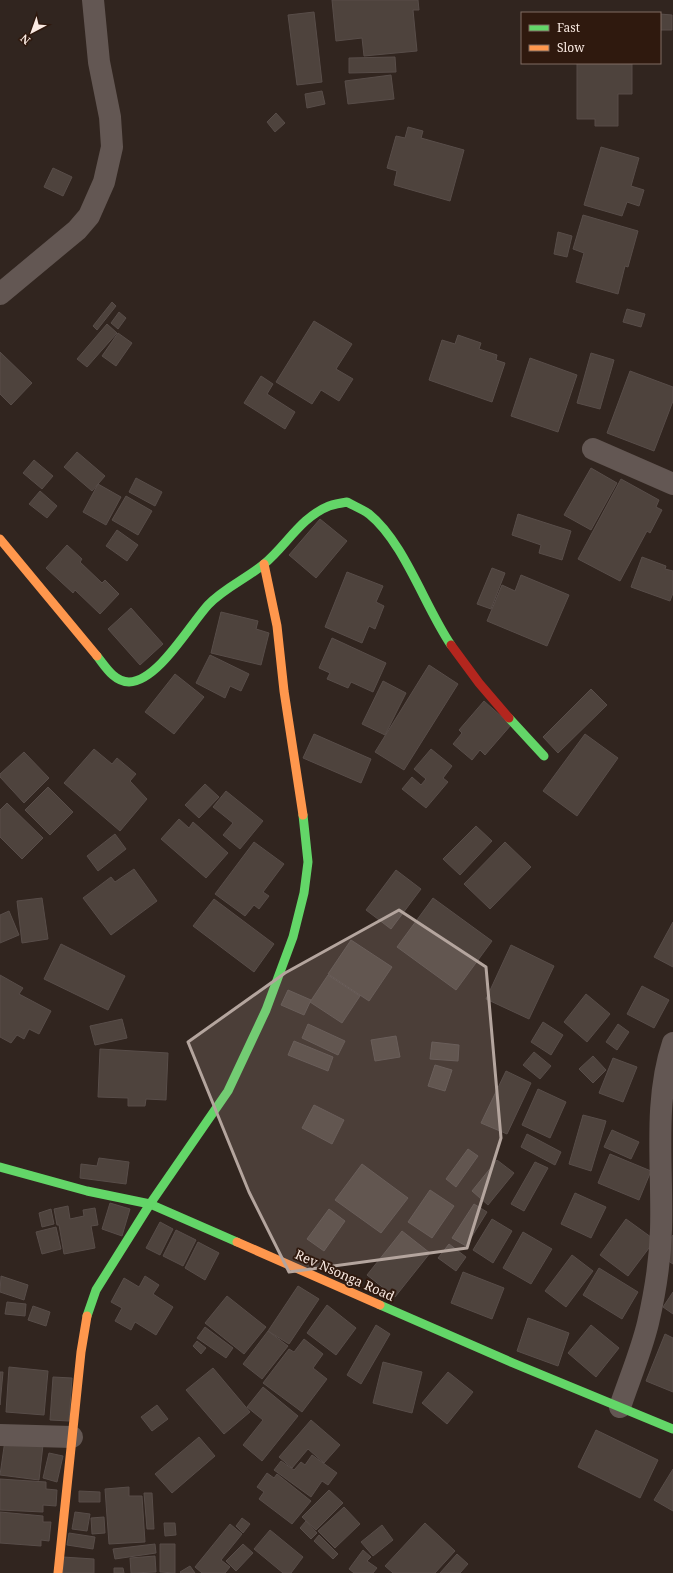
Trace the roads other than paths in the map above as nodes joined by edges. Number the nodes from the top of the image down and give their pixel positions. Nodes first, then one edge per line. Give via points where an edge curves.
1 (93, 0) edge
2 (0, 294) edge
3 (593, 449) dead end
4 (673, 484) edge
5 (0, 539) edge
6 (264, 564) junction
7 (544, 756) dead end
8 (673, 1042) edge
9 (0, 1167) edge
10 (150, 1204) junction
11 (620, 1407) junction
12 (673, 1429) edge
13 (0, 1435) edge
14 (72, 1438) junction
15 (58, 1573) edge

1 - 2 street via 112,147 104,182 89,216 77,230
3 - 4 street
5 - 6 street via 113,676 128,682 144,678 160,664 208,605 224,590
6 - 7 street via 306,520 329,506 347,502 370,515 405,560 458,656 492,701
6 - 10 street via 277,626 303,814 308,862 304,893 293,937 244,1060 228,1092
8 - 11 street via 666,1075 661,1124 661,1229 656,1275 647,1325
9 - 10 street, Rev Nsonga Road via 88,1191
10 - 11 street, Rev Nsonga Road via 513,1363
10 - 14 street via 96,1290 87,1316
11 - 12 street, Rev Nsonga Road
13 - 14 street
14 - 15 street

